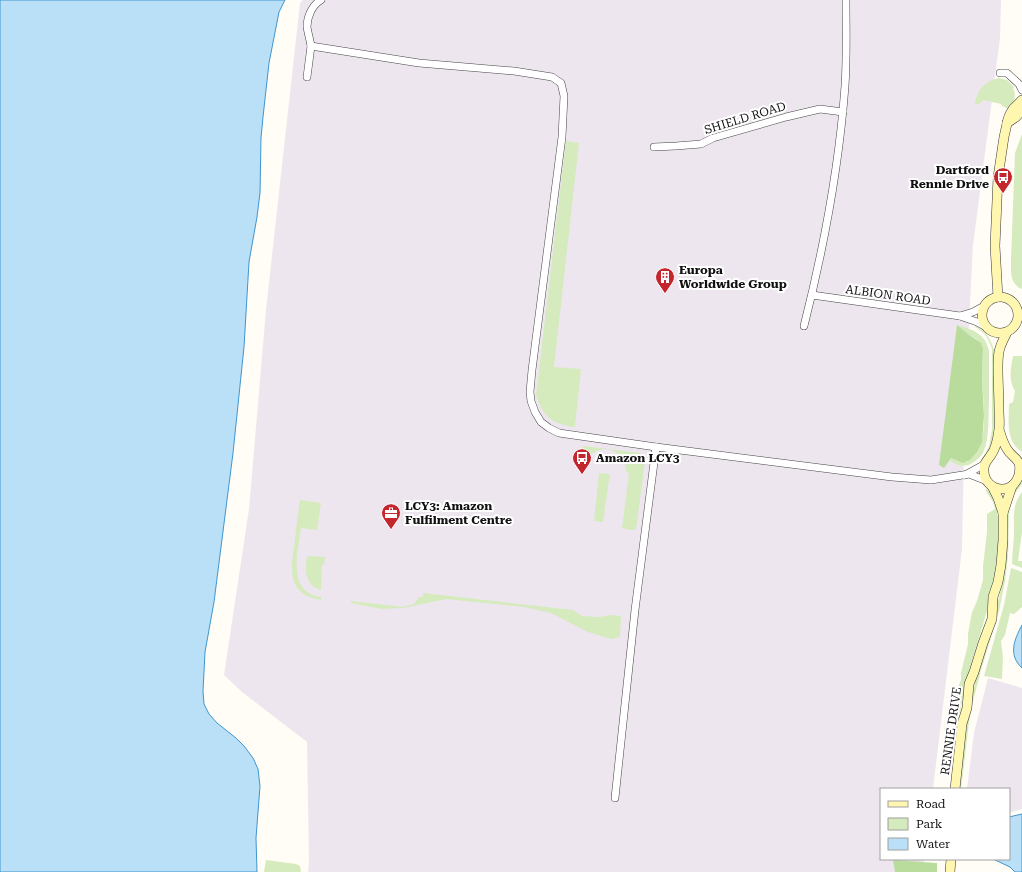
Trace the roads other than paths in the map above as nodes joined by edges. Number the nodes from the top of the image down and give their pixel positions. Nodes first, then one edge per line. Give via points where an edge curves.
1 (321, 0) edge
2 (846, 0) edge
3 (311, 46) junction
4 (1000, 73) dead end
5 (307, 77) dead end
6 (1022, 90) edge
7 (1022, 100) edge
8 (1022, 110) edge
9 (843, 112) junction
10 (1007, 123) junction
11 (654, 147) dead end
12 (812, 295) junction
13 (998, 297) junction
14 (984, 306) junction
15 (960, 316) junction
16 (804, 326) dead end
17 (988, 329) junction
18 (1007, 332) junction
19 (999, 354) junction
20 (999, 429) junction
21 (656, 447) junction
22 (1011, 454) junction
23 (991, 456) junction
24 (985, 464) junction
25 (965, 475) junction
26 (989, 484) junction
27 (1012, 486) junction
28 (1003, 513) junction
29 (955, 788) edge
30 (615, 798) dead end
31 (951, 860) edge
32 (950, 872) edge

1 - 3 street via 310,11 307,26
2 - 9 street
3 - 5 street
3 - 21 street via 419,63 514,71 552,77 561,83 564,96 562,137 532,370 531,402 541,422 558,433
4 - 6 street via 1007,73
7 - 10 street
8 - 10 street
9 - 11 street, SHIELD ROAD via 820,109 713,138 701,144
9 - 12 street via 839,154
10 - 13 street via 998,177 994,246
12 - 15 street, ALBION ROAD
12 - 16 street
13 - 14 street via 988,301
13 - 18 street, RENNIE DRIVE via 1011,301 1018,313 1016,325
14 - 15 street, ALBION ROAD
14 - 17 street, RENNIE DRIVE via 982,317
15 - 17 street, ALBION ROAD
17 - 18 street via 1001,334
17 - 19 street, RENNIE DRIVE
18 - 19 street, RENNIE DRIVE
19 - 20 street, RENNIE DRIVE
20 - 22 street, RENNIE DRIVE
20 - 23 street, RENNIE DRIVE
21 - 25 street via 892,477 931,480
21 - 30 street via 634,618
22 - 23 street via 1001,452
22 - 27 street, RENNIE DRIVE via 1020,468 1019,478
23 - 24 street, RENNIE DRIVE
24 - 25 street
24 - 26 street, RENNIE DRIVE via 984,473
25 - 26 street via 969,474
26 - 27 street via 1002,489
26 - 28 street, RENNIE DRIVE via 998,498
27 - 28 street, RENNIE DRIVE
28 - 29 street, RENNIE DRIVE via 1004,540 993,598 992,619 969,684
31 - 32 street

